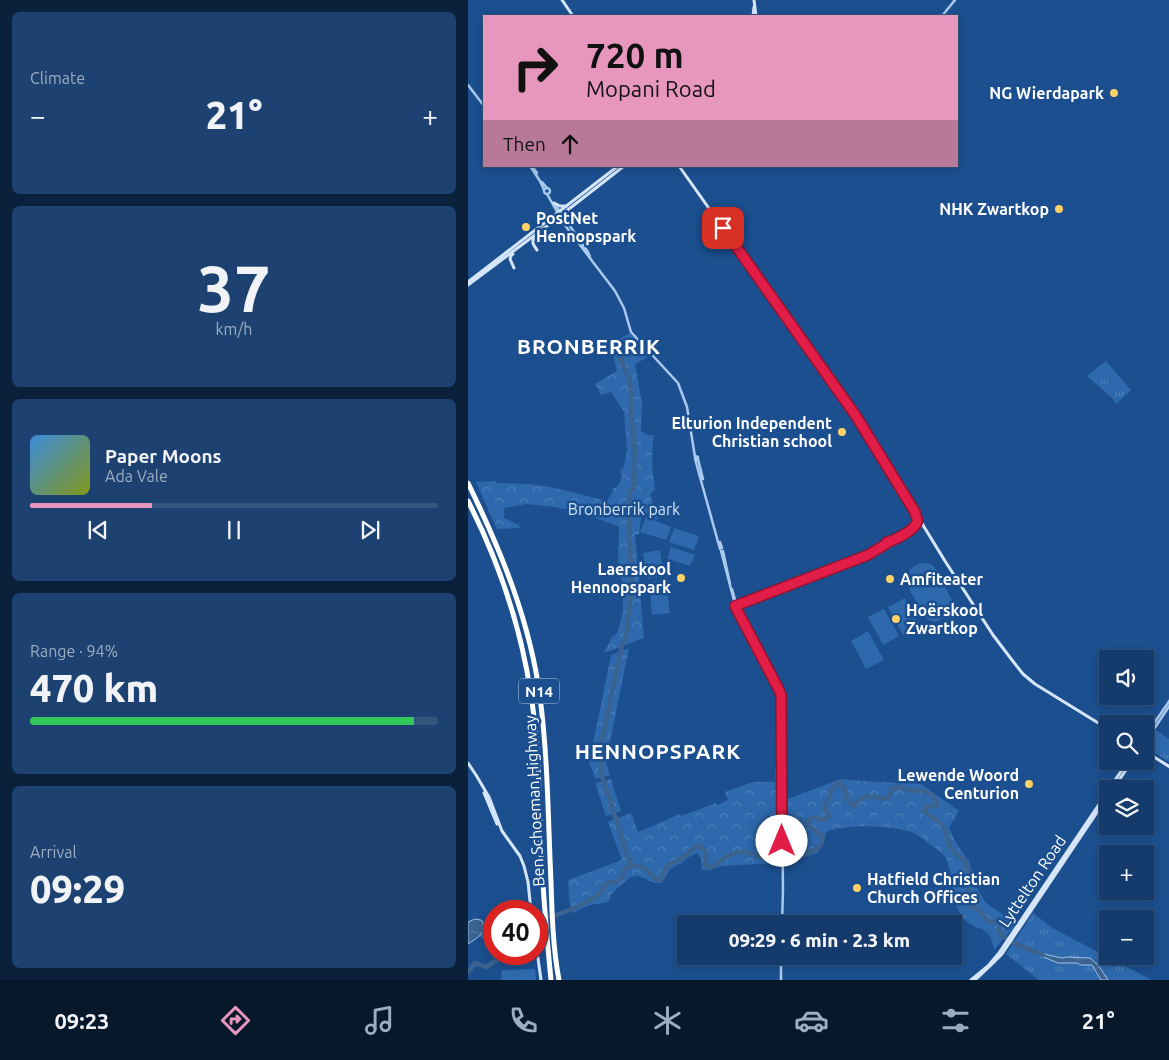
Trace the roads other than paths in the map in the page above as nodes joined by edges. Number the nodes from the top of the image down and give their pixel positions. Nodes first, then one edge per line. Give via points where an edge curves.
1 (562, 0) edge
2 (754, 0) edge
3 (956, 0) edge
4 (572, 15) edge
5 (755, 15) edge
6 (943, 15) edge
7 (468, 85) edge
8 (483, 105) edge
9 (532, 167) edge
10 (617, 167) edge
11 (623, 167) edge
12 (681, 167) edge
13 (548, 194) junction
14 (554, 203) junction
15 (568, 206) junction
16 (560, 214) junction
17 (551, 223) junction
18 (567, 223) junction
19 (570, 232) junction
20 (577, 237) junction
21 (528, 240) junction
22 (537, 250) dead end
23 (590, 258) junction
24 (502, 260) junction
25 (468, 284) edge
26 (468, 483) edge
27 (468, 501) edge
28 (915, 512) junction
29 (922, 524) junction
30 (911, 529) junction
31 (890, 543) junction
32 (736, 606) junction
33 (1170, 700) edge
34 (1170, 705) edge
35 (1099, 723) edge
36 (1154, 723) edge
37 (1154, 728) edge
38 (1154, 757) edge
39 (468, 765) edge
40 (1170, 767) edge
41 (1099, 806) edge
42 (1099, 809) edge
43 (529, 900) edge
44 (543, 900) edge
45 (782, 915) edge
46 (1014, 934) junction
47 (548, 961) edge
48 (539, 965) edge
49 (781, 965) edge
50 (541, 980) edge
51 (551, 980) edge
52 (559, 980) edge
53 (781, 980) edge
54 (973, 980) edge

1 - 4 main road
2 - 5 main road
3 - 6 street
7 - 8 street
9 - 13 street via 545,189 549,190
10 - 15 main road
11 - 16 main road
12 - 28 main road via 856,416
13 - 14 street
13 - 16 street
14 - 15 main road
14 - 16 street
15 - 16 main road
16 - 17 main road
16 - 18 street
16 - 19 street
16 - 25 main road
17 - 21 main road
17 - 22 main road via 533,239
18 - 19 street
18 - 20 street
19 - 20 street
19 - 23 street
20 - 23 street
21 - 24 main road
21 - 24 main road via 511,256 513,266
23 - 32 street via 620,298 631,332 678,383 687,407 696,458
24 - 25 main road
26 - 52 highway, Ben Schoeman Highway / N14 via 510,578 540,695 546,757 553,928
27 - 44 highway, Ben Schoeman Highway / N14 via 502,579 527,669 538,756
28 - 29 main road
28 - 30 main road via 917,522
29 - 30 street
29 - 31 street
29 - 35 main road via 967,596 1023,674
30 - 31 street
31 - 32 street via 845,566
32 - 45 street via 781,695
33 - 36 street
34 - 37 street
38 - 40 main road
39 - 43 main road via 501,831 519,857
41 - 46 main road, Lyttelton Road
42 - 46 main road, Lyttelton Road
46 - 54 main road, Lyttelton Road via 996,961
47 - 51 highway, Ben Schoeman Highway / N14
48 - 50 main road
49 - 53 street

